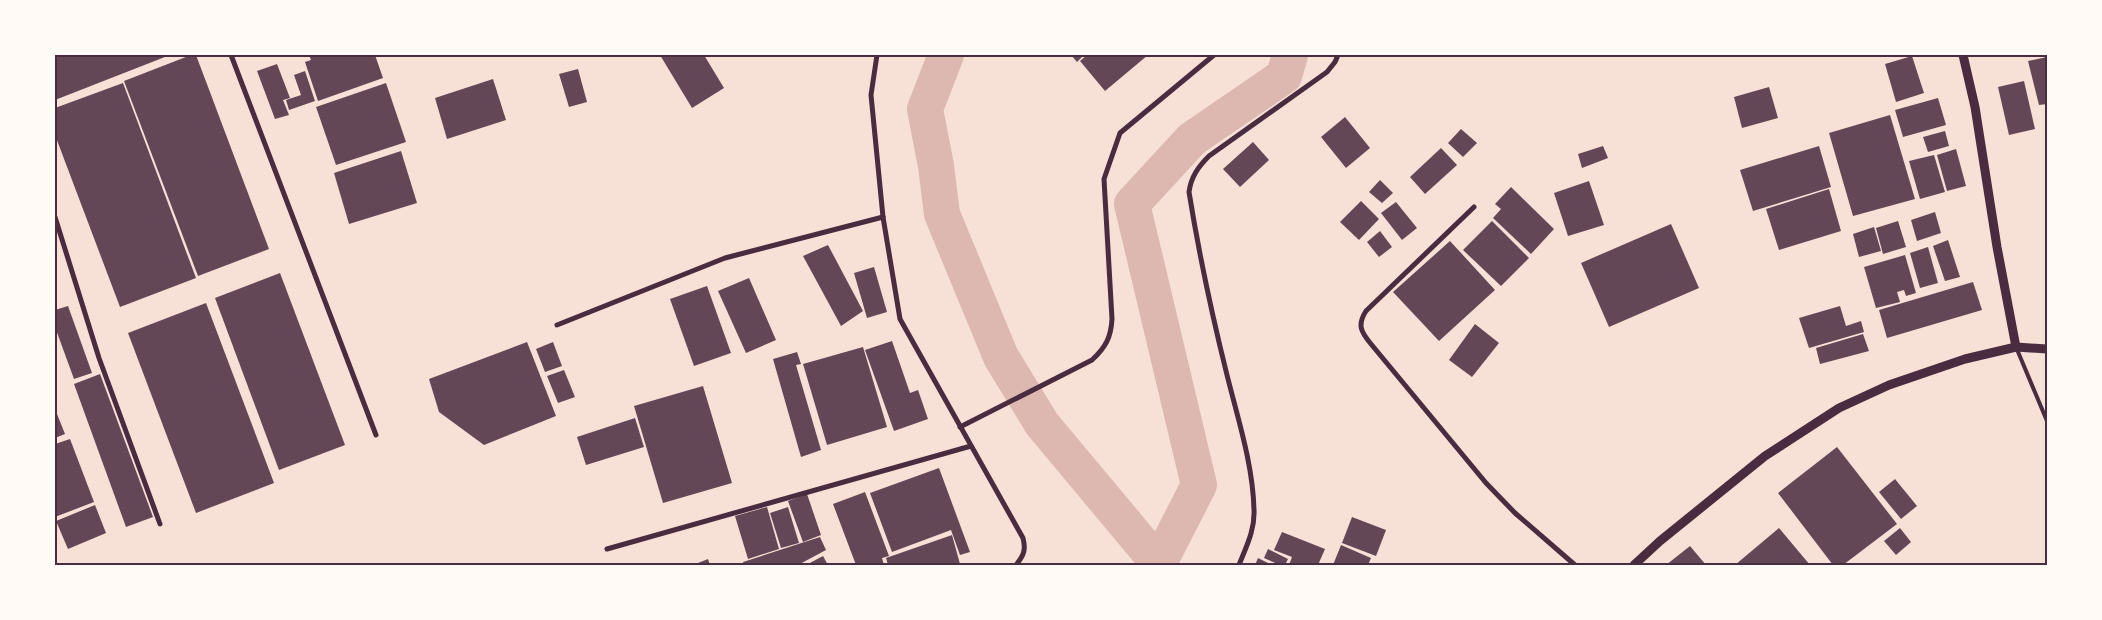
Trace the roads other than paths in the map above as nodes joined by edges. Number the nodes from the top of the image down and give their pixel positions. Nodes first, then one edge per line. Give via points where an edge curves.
1 (231, 55) edge
2 (877, 55) edge
3 (1214, 55) edge
4 (1338, 55) edge
5 (1962, 55) edge
6 (1474, 207) dead end
7 (55, 217) edge
8 (883, 217) junction
9 (557, 326) dead end
10 (2016, 347) junction
11 (2047, 349) edge
12 (2047, 421) edge
13 (960, 427) junction
14 (376, 435) dead end
15 (971, 446) junction
16 (160, 524) dead end
17 (607, 549) dead end
18 (1016, 565) edge
19 (1239, 565) edge
20 (1575, 565) edge
21 (1634, 565) edge

1 - 14 street
2 - 8 street via 870,95
3 - 13 street via 1120,133 1104,179 1112,319 1109,340 1103,350 1092,360
4 - 19 street via 1327,72 1209,156 1198,168 1189,192 1200,260 1252,488 1252,531
5 - 10 street via 1975,107
6 - 20 street via 1366,311 1360,325 1363,334 1460,454 1515,513
7 - 16 street via 99,358
8 - 9 street via 725,258
8 - 13 street via 900,319
10 - 11 street
10 - 12 lane
10 - 21 street via 1938,367 1840,408 1765,456
13 - 15 street
15 - 17 street
15 - 18 street via 1023,538 1024,555

